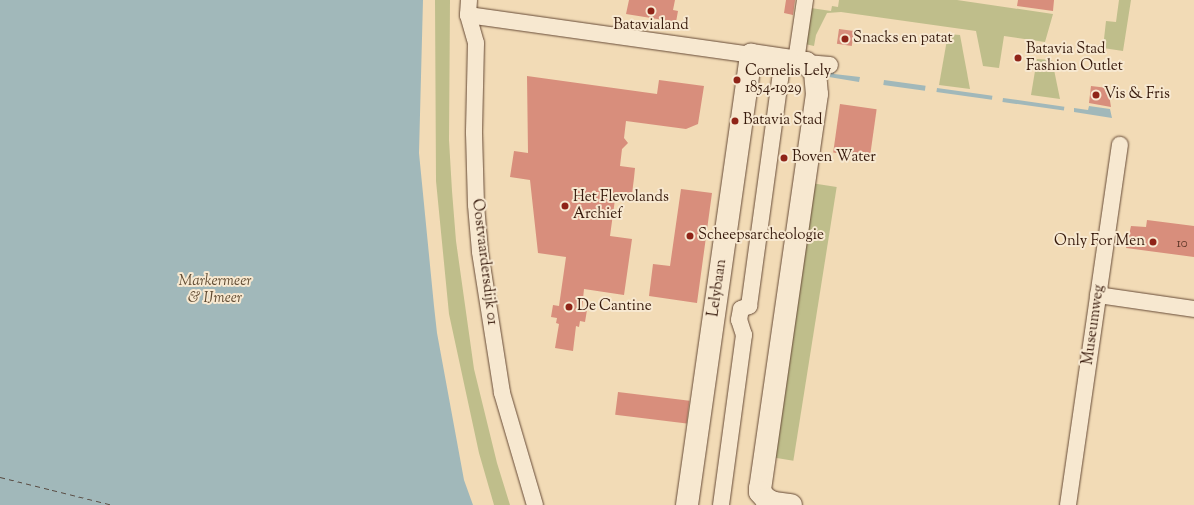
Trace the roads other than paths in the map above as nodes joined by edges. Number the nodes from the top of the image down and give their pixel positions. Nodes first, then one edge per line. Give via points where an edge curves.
1 (805, 0) edge
2 (468, 7) edge
3 (750, 55) junction
4 (795, 61) junction
5 (830, 65) dead end
6 (1120, 145) dead end
7 (1098, 295) junction
8 (1194, 309) edge
9 (535, 505) edge
10 (687, 505) edge
11 (721, 505) edge
12 (791, 505) edge
13 (1068, 505) edge

1 - 4 street
2 - 3 street, Oostvaardersdijk 01
2 - 9 street, Oostvaardersdijk 01 via 476,43 474,133 480,252 502,393
3 - 4 street
3 - 10 street, Lelybaan
4 - 5 street
4 - 11 street, Lelybaan via 748,306 741,309 740,320 744,335
4 - 12 street via 815,72 817,94 760,492 774,503
6 - 7 street, Museumweg
7 - 8 street
7 - 13 street, Museumweg

